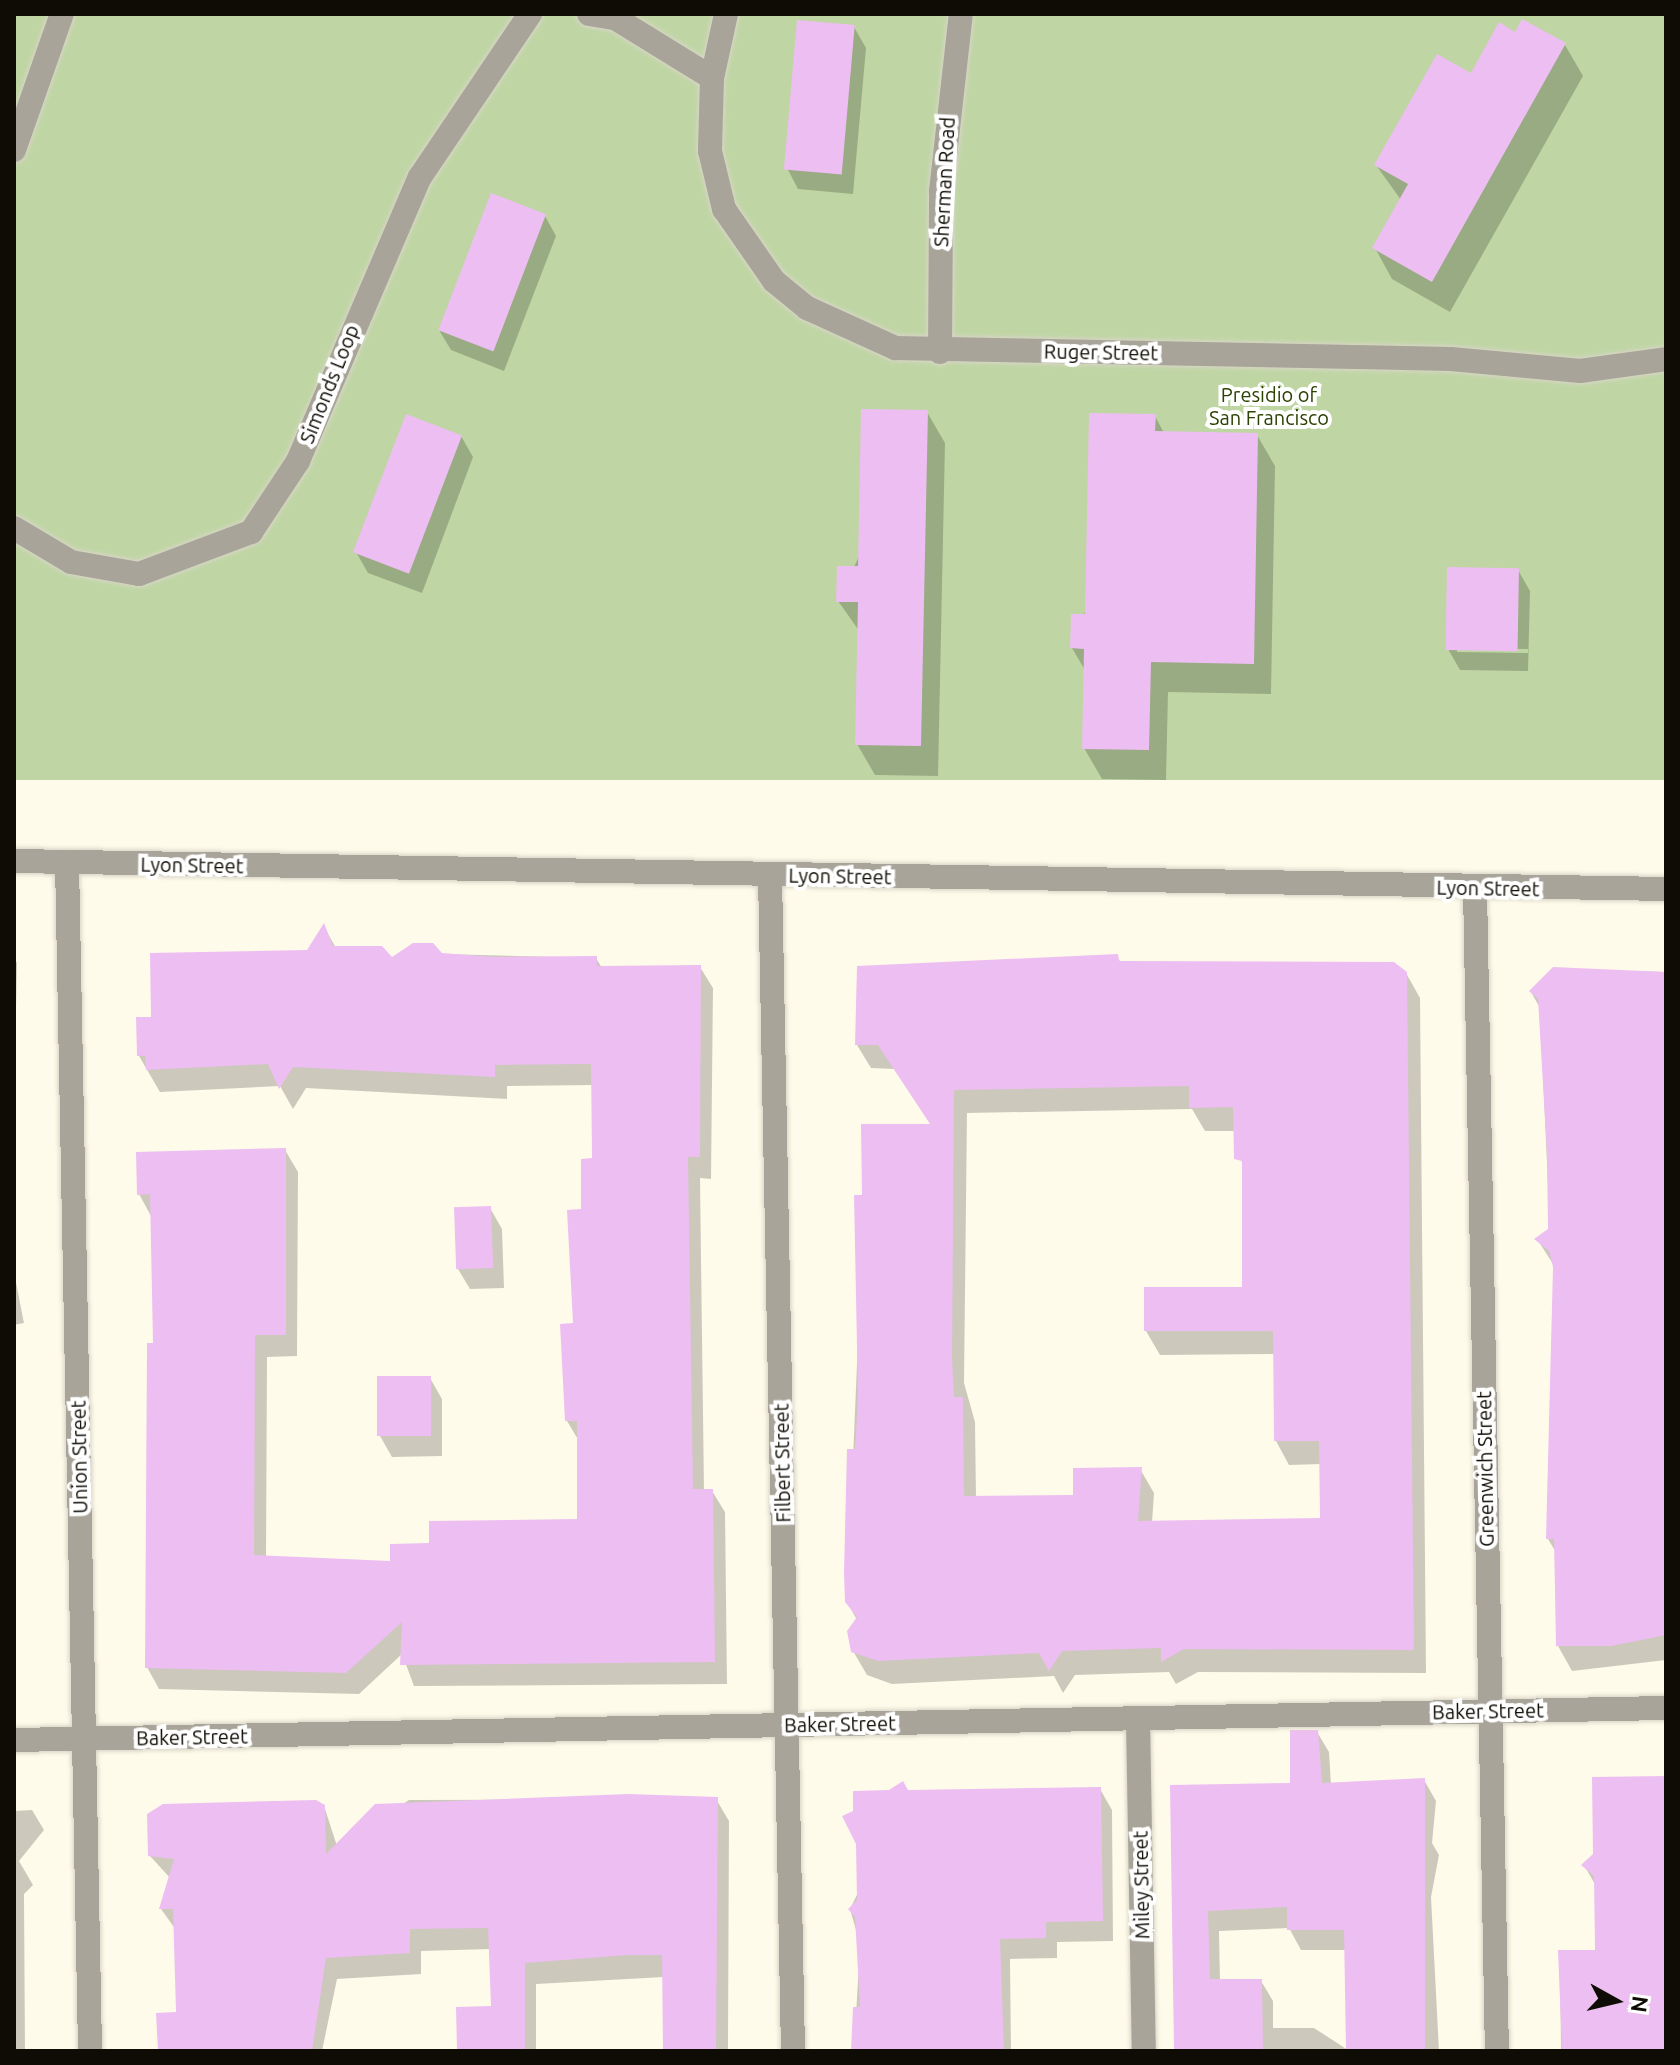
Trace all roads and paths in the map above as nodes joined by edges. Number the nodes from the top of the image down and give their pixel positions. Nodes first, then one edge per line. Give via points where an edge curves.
1 (62, 14) edge
2 (530, 14) edge
3 (589, 14) edge
4 (726, 14) edge
5 (961, 14) edge
6 (712, 78) junction
7 (14, 150) edge
8 (940, 352) junction
9 (1666, 359) edge
10 (14, 528) edge
11 (14, 861) edge
12 (67, 862) junction
13 (770, 875) junction
14 (1475, 888) junction
15 (1666, 889) edge
16 (1666, 1708) edge
17 (1490, 1712) junction
18 (1138, 1719) junction
19 (787, 1725) junction
20 (84, 1739) junction
21 (14, 1740) edge
22 (90, 2051) edge
23 (793, 2051) edge
24 (1144, 2051) edge
25 (1497, 2051) edge

1 - 7 street
2 - 10 street, Simonds Loop via 420,177 298,461 251,532 139,574 71,562
3 - 6 street via 615,18
4 - 6 street, Ruger Street
5 - 8 street, Sherman Road via 941,191
6 - 8 street, Ruger Street via 710,151 724,209 747,252 807,308 895,348
8 - 9 street, Ruger Street via 1451,359 1580,371
11 - 12 street, Lyon Street
12 - 13 street, Lyon Street
12 - 20 street, Union Street
13 - 14 street, Lyon Street
13 - 19 street, Filbert Street
14 - 15 street, Lyon Street
14 - 17 street, Greenwich Street
16 - 17 street, Baker Street
17 - 18 street, Baker Street
17 - 25 street, Greenwich Street
18 - 19 street, Baker Street
18 - 24 street, Miley Street
19 - 20 street, Baker Street
19 - 23 street, Filbert Street
20 - 21 street, Baker Street
20 - 22 street, Union Street

